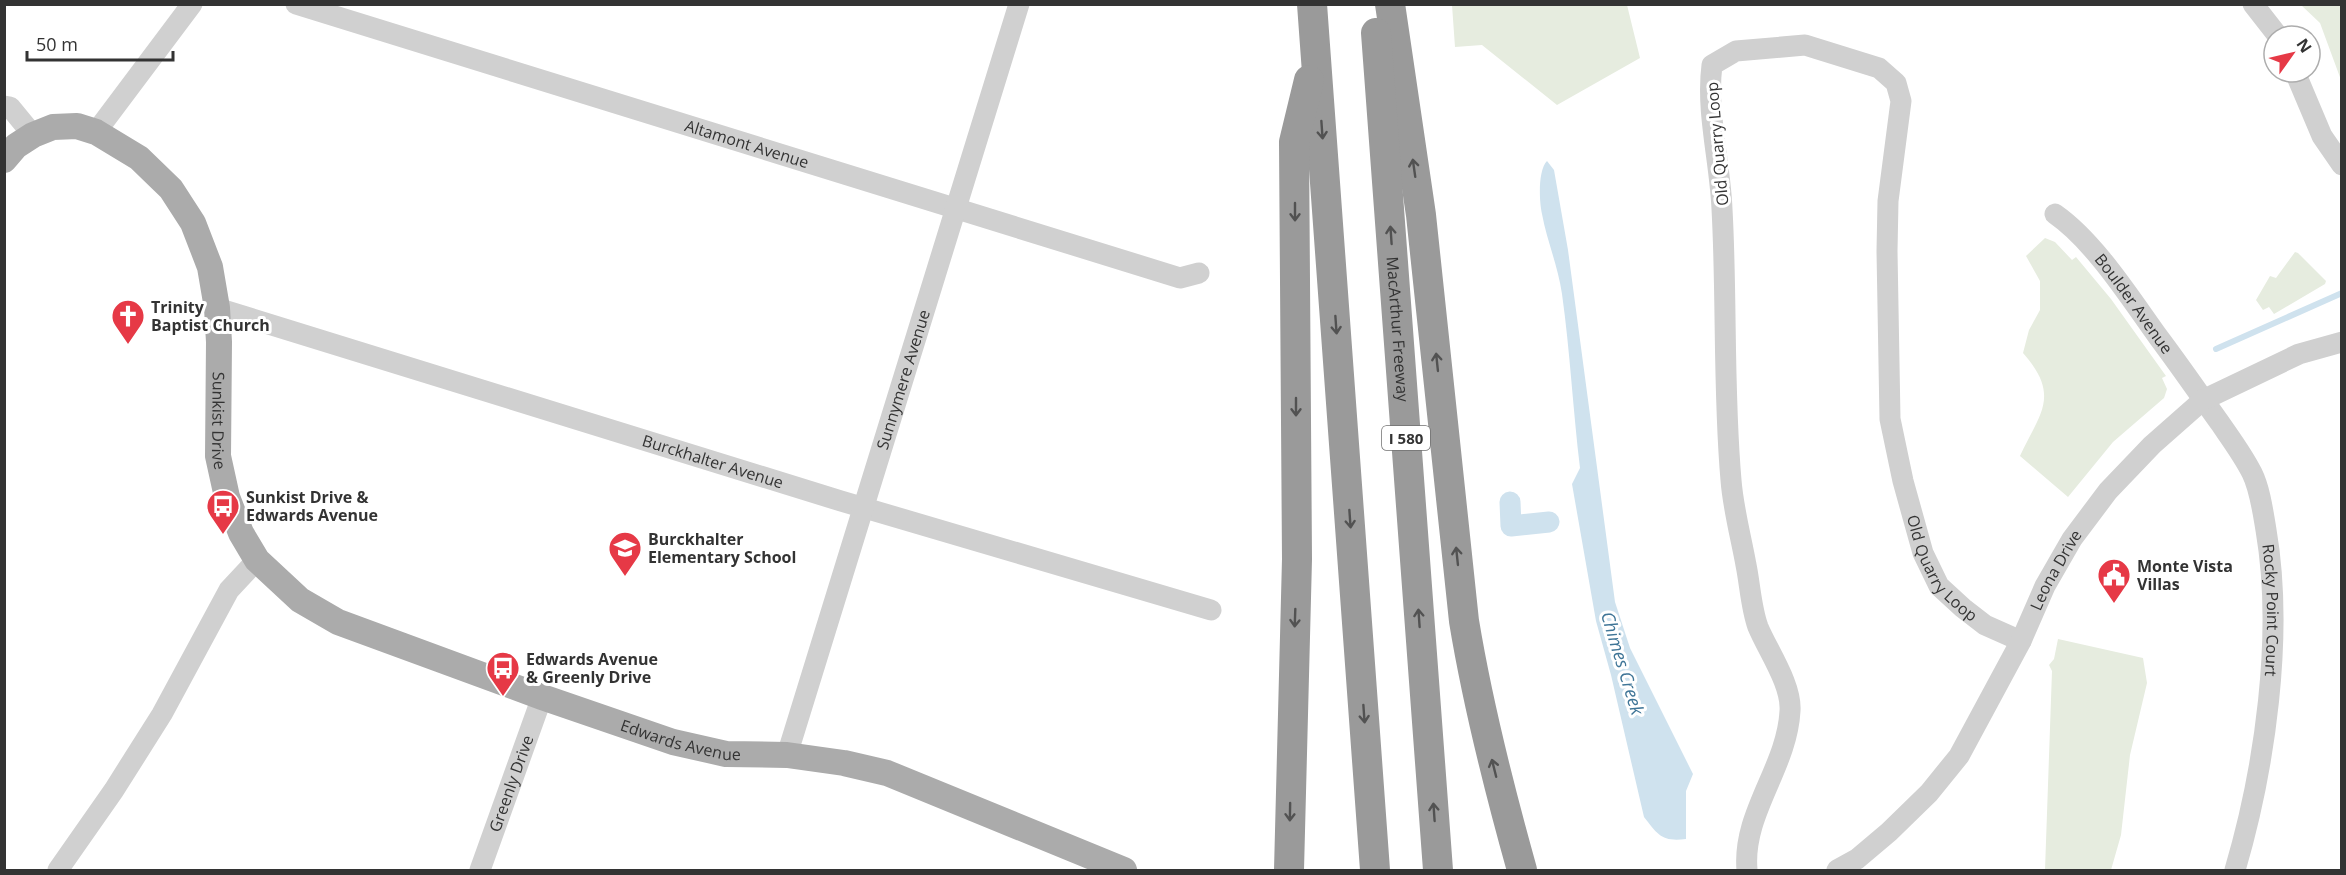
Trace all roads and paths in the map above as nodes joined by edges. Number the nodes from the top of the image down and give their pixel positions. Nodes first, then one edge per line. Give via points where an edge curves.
1 (192, 4) edge
2 (296, 4) edge
3 (1019, 4) edge
4 (1312, 4) edge
5 (1374, 4) edge
6 (1390, 4) edge
7 (2253, 4) edge
8 (2268, 24) edge
9 (1316, 51) junction
10 (2300, 84) edge
11 (4, 106) edge
12 (96, 132) junction
13 (33, 135) junction
14 (4, 160) edge
15 (2342, 165) edge
16 (954, 208) junction
17 (2055, 214) dead end
18 (1199, 273) dead end
19 (216, 308) junction
20 (2342, 342) edge
21 (2203, 400) junction
22 (863, 507) junction
23 (257, 560) junction
24 (1211, 610) dead end
25 (2021, 642) junction
26 (542, 697) junction
27 (787, 755) junction
28 (58, 870) edge
29 (480, 870) edge
30 (1124, 870) edge
31 (1289, 870) edge
32 (1375, 870) edge
33 (1438, 870) edge
34 (1522, 870) edge
35 (1747, 870) edge
36 (1837, 870) edge
37 (2235, 870) edge

1 - 12 street
2 - 16 street, Altamont Avenue
3 - 16 street, Sunnymere Avenue
4 - 9 highway
33 -> 5 highway, MacArthur Freeway / I 580
34 -> 6 highway via 1486,735 1464,621 1421,215
7 - 8 street
9 -> 31 highway via 1294,142 1297,559
9 -> 32 highway
10 - 15 street via 2322,136
11 - 13 street
12 - 13 main road via 77,126 53,127
12 - 19 main road, Sunkist Drive via 139,158 171,189 193,223 210,267
13 - 14 main road
16 - 18 street, Altamont Avenue via 1180,279
16 - 22 street, Sunnymere Avenue
17 - 21 street, Boulder Avenue via 2073,227 2126,292
19 - 22 street, Burckhalter Avenue
19 - 23 main road, Sunkist Drive via 218,456 241,533
20 - 21 street, Leona Drive via 2299,354
21 - 25 street, Leona Drive via 2108,491 2072,539 2045,586
21 - 37 street, Rocky Point Court via 2253,474 2272,564 2273,635 2268,700 2255,792
22 - 24 street, Burckhalter Avenue
22 - 27 street, Sunnymere Avenue
23 - 26 main road, Edwards Avenue via 300,600 338,622
23 - 28 street via 229,590 162,714
25 - 35 street, Old Quarry Loop via 1985,625 1939,585 1923,552 1903,481 1890,419 1887,241 1901,101 1896,82 1879,68 1805,45 1736,51 1712,65 1709,86 1722,208 1731,482 1757,625 1783,677 1791,709 1773,775 1754,814 1745,852
25 - 36 street, Leona Drive via 1959,756 1929,793 1889,832
26 - 27 main road, Edwards Avenue via 673,742 726,754
26 - 29 street, Greenly Drive
27 - 30 main road, Edwards Avenue via 887,773

